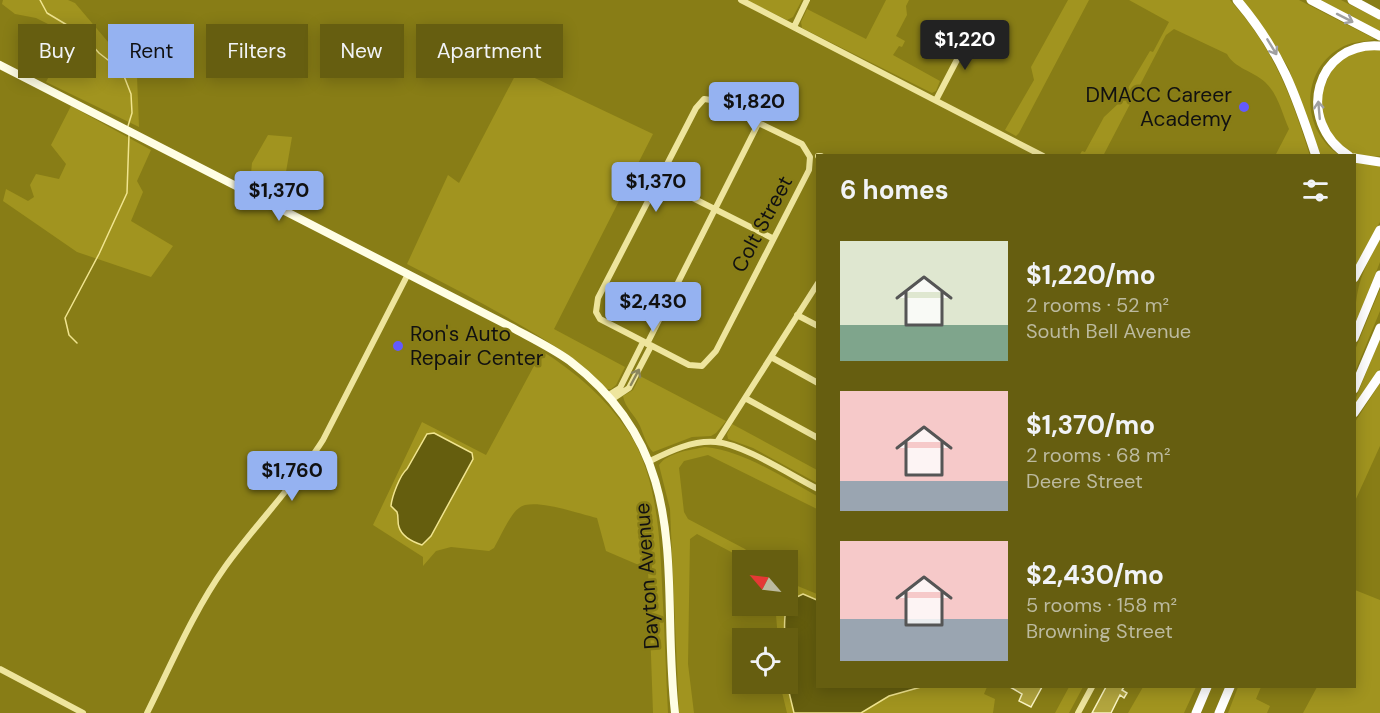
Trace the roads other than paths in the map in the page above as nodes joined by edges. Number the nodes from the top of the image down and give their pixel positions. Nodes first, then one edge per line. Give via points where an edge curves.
1 (741, 0) edge
2 (807, 0) edge
3 (1237, 0) edge
4 (1311, 0) edge
5 (1352, 0) edge
6 (1380, 15) edge
7 (794, 27) junction
8 (972, 31) dead end
9 (1380, 36) edge
10 (1380, 46) edge
11 (0, 65) edge
12 (936, 100) junction
13 (759, 122) junction
14 (1039, 154) edge
15 (1315, 154) edge
16 (1346, 154) edge
17 (816, 155) edge
18 (816, 158) edge
19 (1356, 158) edge
20 (1380, 162) edge
21 (659, 181) junction
22 (714, 209) junction
23 (1380, 230) edge
24 (772, 238) junction
25 (408, 274) junction
26 (1356, 274) edge
27 (1380, 275) edge
28 (816, 286) edge
29 (797, 315) junction
30 (816, 325) edge
31 (1380, 328) edge
32 (1356, 333) edge
33 (647, 344) junction
34 (771, 357) junction
35 (1380, 375) edge
36 (816, 382) edge
37 (1356, 384) edge
38 (609, 398) junction
39 (745, 398) junction
40 (1356, 410) edge
41 (816, 437) edge
42 (717, 442) junction
43 (650, 461) junction
44 (816, 488) edge
45 (0, 669) edge
46 (1091, 688) edge
47 (1207, 688) edge
48 (1230, 688) edge
49 (83, 713) edge
50 (147, 713) edge
51 (675, 713) edge
52 (1078, 713) edge
53 (1196, 713) edge
54 (1221, 713) edge

1 - 7 street
2 - 7 street
3 -> 15 highway via 1280,61
4 -> 9 highway
5 - 6 highway
7 - 12 street
8 - 12 street
16 -> 10 highway via 1322,129 1317,110 1319,86 1343,55 1355,48
11 - 25 main road, Dayton Avenue
12 - 14 street
13 - 17 street
13 - 21 street via 704,99
13 - 22 street
18 - 24 street, Colt Street
19 - 20 highway
21 - 22 street
21 - 33 street via 598,298 596,312 600,319
22 - 24 street
22 - 33 street
23 - 26 highway
24 - 33 street, Colt Street via 716,351 702,366 689,365
25 - 38 main road, Dayton Avenue via 568,360
25 - 50 street via 323,441 213,585
27 - 32 highway
28 - 29 street
29 - 30 street
29 - 34 street
31 - 37 highway
33 - 38 street via 620,388
34 - 36 street
34 - 39 street
35 - 40 highway
38 - 43 main road, Dayton Avenue
39 - 41 street
39 - 42 street
42 - 43 street via 700,442
42 - 44 street via 737,447
43 - 51 main road, Dayton Avenue via 668,546
45 - 49 street
46 - 52 street
47 - 53 highway
48 - 54 highway

